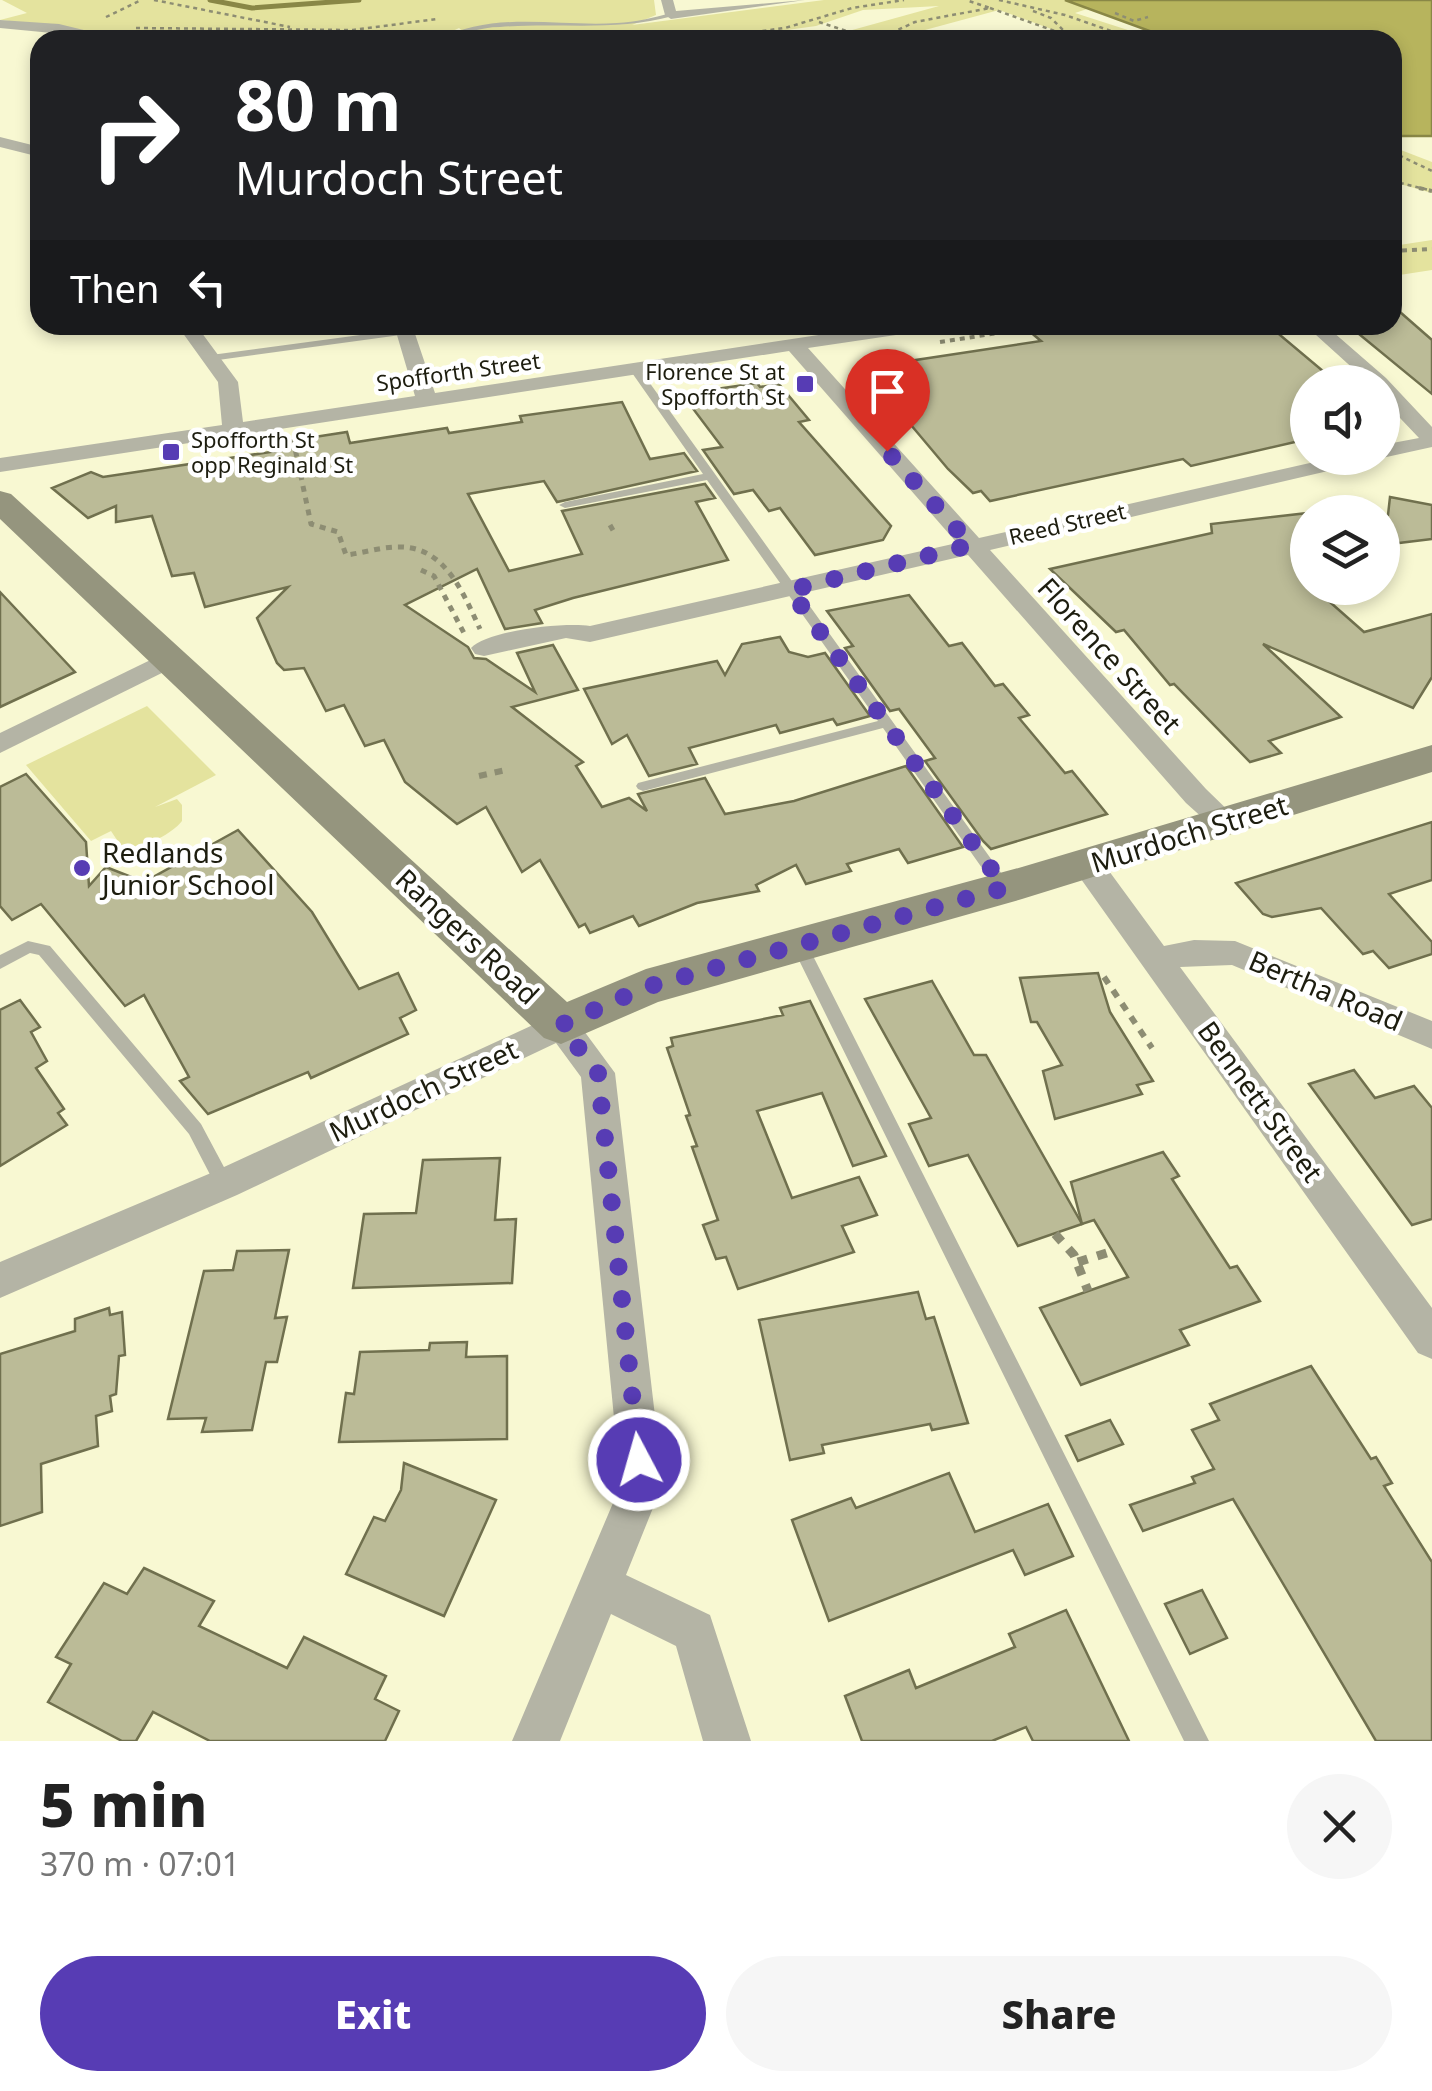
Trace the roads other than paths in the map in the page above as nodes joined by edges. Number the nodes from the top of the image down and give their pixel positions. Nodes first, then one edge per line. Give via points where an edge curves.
1 (667, 0) edge
2 (799, 0) edge
3 (672, 14) junction
4 (0, 24) edge
5 (84, 30) edge
6 (468, 30) edge
7 (0, 142) edge
8 (30, 150) edge
9 (194, 335) edge
10 (364, 335) edge
11 (406, 335) edge
12 (858, 335) edge
13 (1325, 335) edge
14 (794, 345) junction
15 (211, 358) junction
16 (1358, 365) edge
17 (635, 370) junction
18 (427, 401) junction
19 (1400, 406) edge
20 (233, 430) junction
21 (1432, 440) edge
22 (1400, 448) edge
23 (0, 466) edge
24 (1290, 473) edge
25 (709, 476) junction
26 (0, 501) edge
27 (565, 506) dead end
28 (971, 545) junction
29 (790, 590) junction
30 (481, 643) road end
31 (170, 659) junction
32 (886, 723) junction
33 (0, 744) edge
34 (1432, 758) edge
35 (643, 786) dead end
36 (1225, 822) junction
37 (1086, 864) junction
38 (1005, 888) junction
39 (800, 946) junction
40 (1159, 959) junction
41 (0, 963) edge
42 (561, 1025) junction
43 (1432, 1034) edge
44 (224, 1184) junction
45 (0, 1280) edge
46 (1432, 1340) edge
47 (598, 1586) junction
48 (536, 1741) edge
49 (727, 1741) edge
50 (1197, 1741) edge

1 - 3 street
2 - 3 street
3 - 6 lane via 608,25
4 - 5 street
7 - 8 street
9 - 15 street
10 - 15 lane
11 - 18 street
12 - 14 street, Spofforth Street
13 - 16 street
14 - 17 street, Spofforth Street
14 - 28 street, Florence Street
15 - 20 street via 228,382
17 - 18 street, Spofforth Street
17 - 25 lane
18 - 20 street, Spofforth Street
19 - 21 street
20 - 23 street, Spofforth Street
21 - 22 street
24 - 28 street, Reed Street
25 - 27 lane
25 - 29 lane
26 - 31 main road, Rangers Road
28 - 29 street, Reed Street
28 - 36 street, Florence Street
29 - 30 street, Reed Street via 590,634 566,630
29 - 32 lane
31 - 33 street
31 - 42 main road, Rangers Road
32 - 35 lane
32 - 38 lane
34 - 36 main road, Murdoch Street
36 - 37 main road, Murdoch Street
37 - 38 main road, Murdoch Street
37 - 40 street, Bennett Street
38 - 39 main road, Murdoch Street
39 - 42 main road, Murdoch Street via 646,987
39 - 50 lane
40 - 43 street, Bertha Road via 1235,953
40 - 46 street, Bennett Street
41 - 44 lane via 28,946 44,950 195,1129
42 - 44 street, Murdoch Street
42 - 47 street, Rangers Road via 598,1073 639,1460 634,1503
44 - 45 street, Murdoch Street
47 - 48 street, Rangers Road
47 - 49 street via 694,1630

